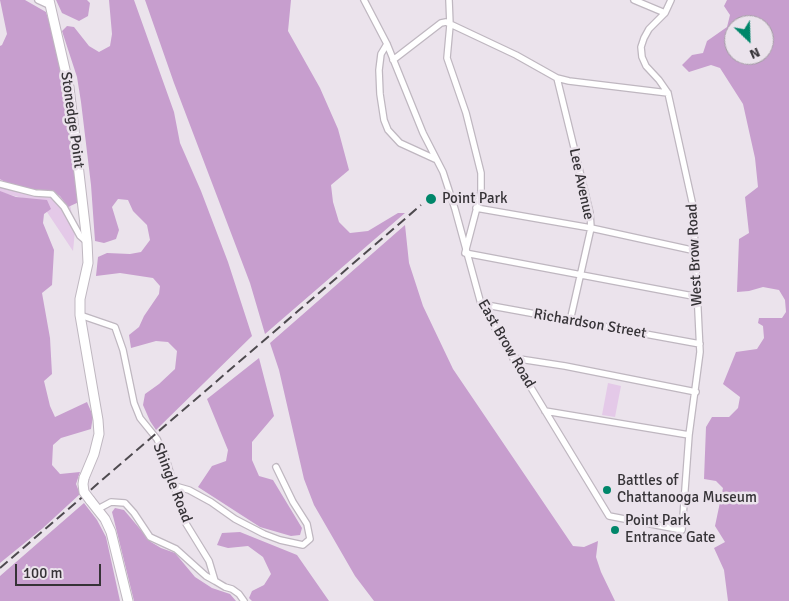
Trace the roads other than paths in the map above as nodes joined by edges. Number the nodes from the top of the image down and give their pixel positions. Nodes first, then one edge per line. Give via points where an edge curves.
1 (38, 0) edge
2 (364, 0) edge
3 (449, 0) edge
4 (634, 0) edge
5 (671, 0) edge
6 (50, 3) edge
7 (665, 13) junction
8 (450, 25) junction
9 (386, 44) junction
10 (393, 60) junction
11 (557, 78) junction
12 (668, 93) junction
13 (435, 159) junction
14 (0, 184) edge
15 (476, 208) junction
16 (590, 228) junction
17 (87, 242) junction
18 (696, 251) junction
19 (466, 253) junction
20 (581, 275) junction
21 (698, 297) junction
22 (481, 304) junction
23 (80, 316) junction
24 (570, 320) junction
25 (700, 344) junction
26 (513, 358) junction
27 (696, 392) junction
28 (545, 411) junction
29 (689, 436) junction
30 (276, 467) dead end
31 (174, 486) junction
32 (98, 509) junction
33 (682, 530) joint
34 (215, 581) junction
35 (128, 601) edge
36 (244, 601) edge

1 - 6 street
2 - 9 street, East Brow Road
3 - 8 street
4 - 7 street
5 - 7 street, West Brow Road
6 - 17 main road, Stonedge Point via 69,87
7 - 12 street, West Brow Road via 649,29 641,47 646,66
8 - 10 street via 440,23
8 - 11 street
8 - 15 street via 447,58 466,113 481,173 481,192
9 - 10 street, East Brow Road
9 - 13 street via 379,70 386,125 400,143
10 - 13 street, East Brow Road
11 - 12 street
11 - 16 street, Lee Avenue via 588,205
12 - 18 street, West Brow Road via 692,198
13 - 19 street, East Brow Road via 443,172
14 - 17 street via 52,194
15 - 16 street
15 - 19 street
16 - 18 street
16 - 20 street, Lee Avenue
17 - 23 main road, Stonedge Point via 88,263
18 - 21 street, West Brow Road
19 - 20 street
19 - 22 street, East Brow Road
20 - 21 street
20 - 24 street, Lee Avenue
21 - 25 street, West Brow Road
22 - 24 street, Richardson Street
22 - 26 street, East Brow Road
23 - 31 street, Shingle Road via 115,327 134,403 140,418 157,439
23 - 32 main road, Stonedge Point, bridge via 99,434 83,484 84,492
24 - 25 street, Richardson Street
25 - 27 street, West Brow Road
26 - 27 street
26 - 28 street, East Brow Road
27 - 29 street, West Brow Road
28 - 29 street
28 - 33 street, East Brow Road via 609,516
29 - 33 street, West Brow Road
30 - 31 street via 307,524 310,539 302,544 264,534 235,520 189,490
31 - 34 street, Shingle Road via 184,522 209,561
32 - 34 street via 111,502 125,503 150,537 176,549
32 - 35 main road via 111,532
34 - 36 street via 232,589

